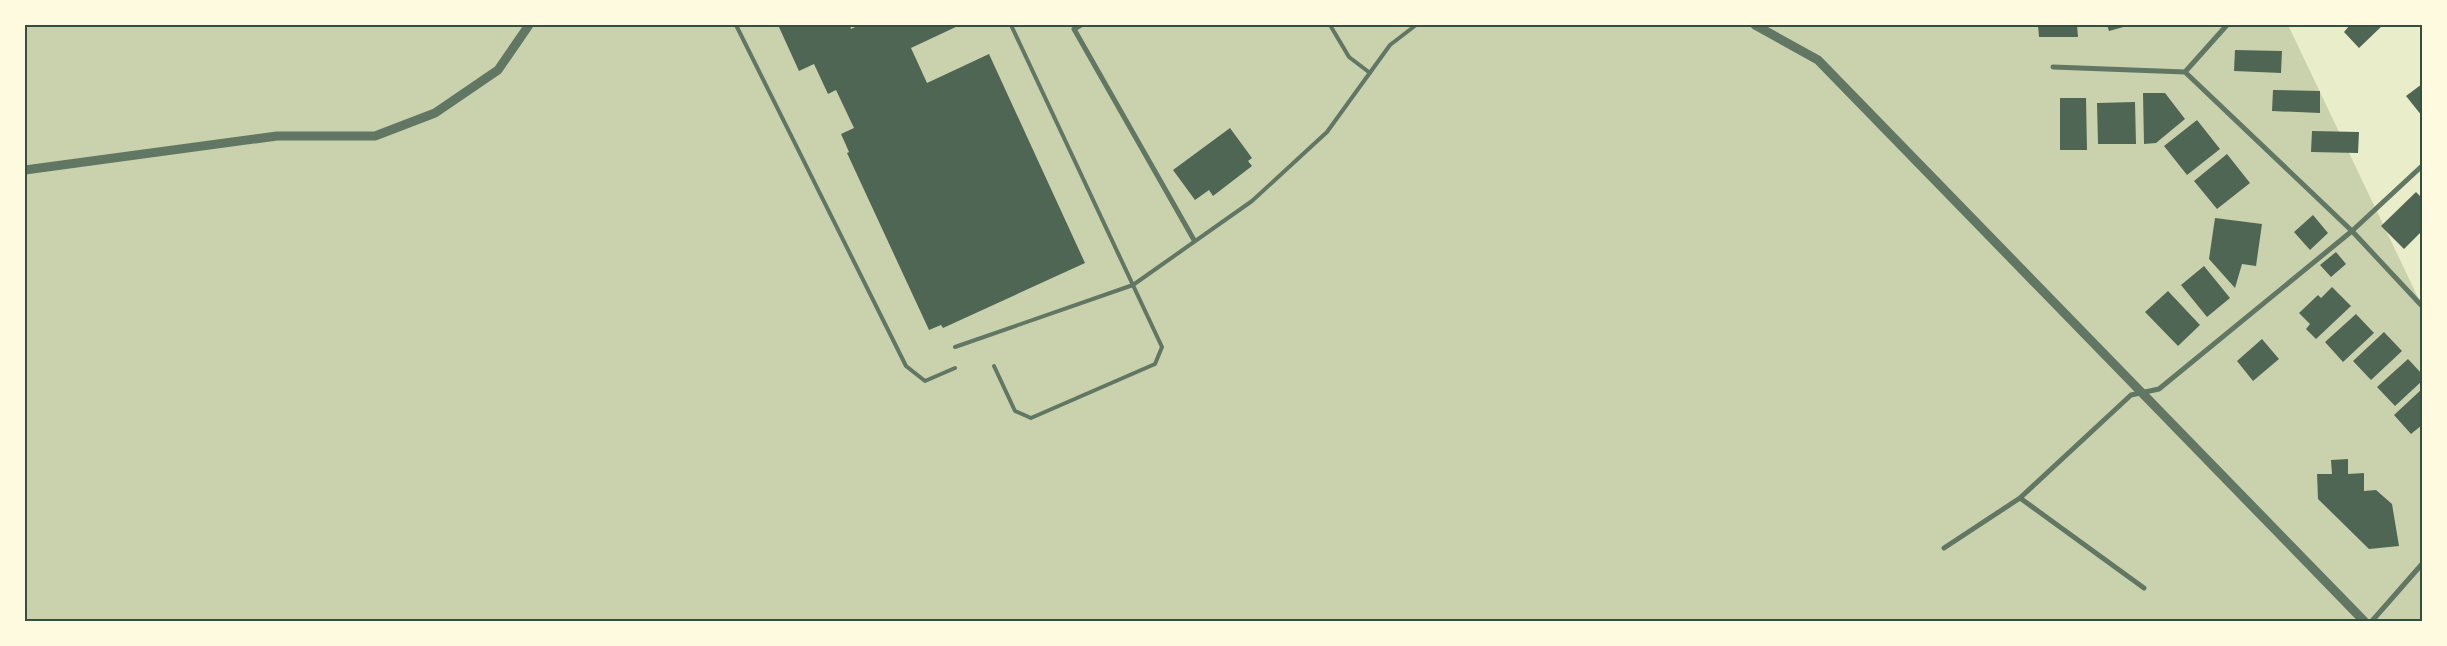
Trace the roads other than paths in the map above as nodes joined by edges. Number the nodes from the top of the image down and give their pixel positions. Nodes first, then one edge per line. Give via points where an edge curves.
1 (529, 25) edge
2 (736, 25) edge
3 (1011, 25) edge
4 (1081, 25) edge
5 (1330, 25) edge
6 (1416, 25) edge
7 (1754, 25) edge
8 (2227, 25) edge
9 (1073, 27) edge
10 (2053, 67) dead end
11 (2185, 72) junction
12 (1370, 73) junction
13 (2422, 166) edge
14 (25, 170) edge
15 (2352, 231) junction
16 (1194, 240) junction
17 (1133, 284) junction
18 (2422, 306) edge
19 (955, 347) dead end
20 (994, 366) dead end
21 (955, 368) dead end
22 (2142, 393) junction
23 (2020, 498) junction
24 (1944, 548) dead end
25 (2422, 564) edge
26 (2144, 588) dead end
27 (2364, 621) edge
28 (2372, 621) edge

1 - 14 street via 498,70 435,113 375,136 277,136
2 - 21 lane via 906,366 925,381
3 - 17 lane
4 - 9 street
5 - 12 lane via 1349,57
6 - 12 lane via 1390,45
7 - 22 street via 1818,60
8 - 11 street
9 - 16 street
10 - 11 street
11 - 15 street
12 - 16 lane via 1327,132 1252,201
13 - 15 street
15 - 18 street
15 - 22 street via 2159,388
16 - 17 lane
17 - 19 lane
17 - 20 lane via 1162,347 1155,364 1031,418 1015,411
22 - 23 street via 2131,395
22 - 27 street
23 - 24 street
23 - 26 street
25 - 28 street

